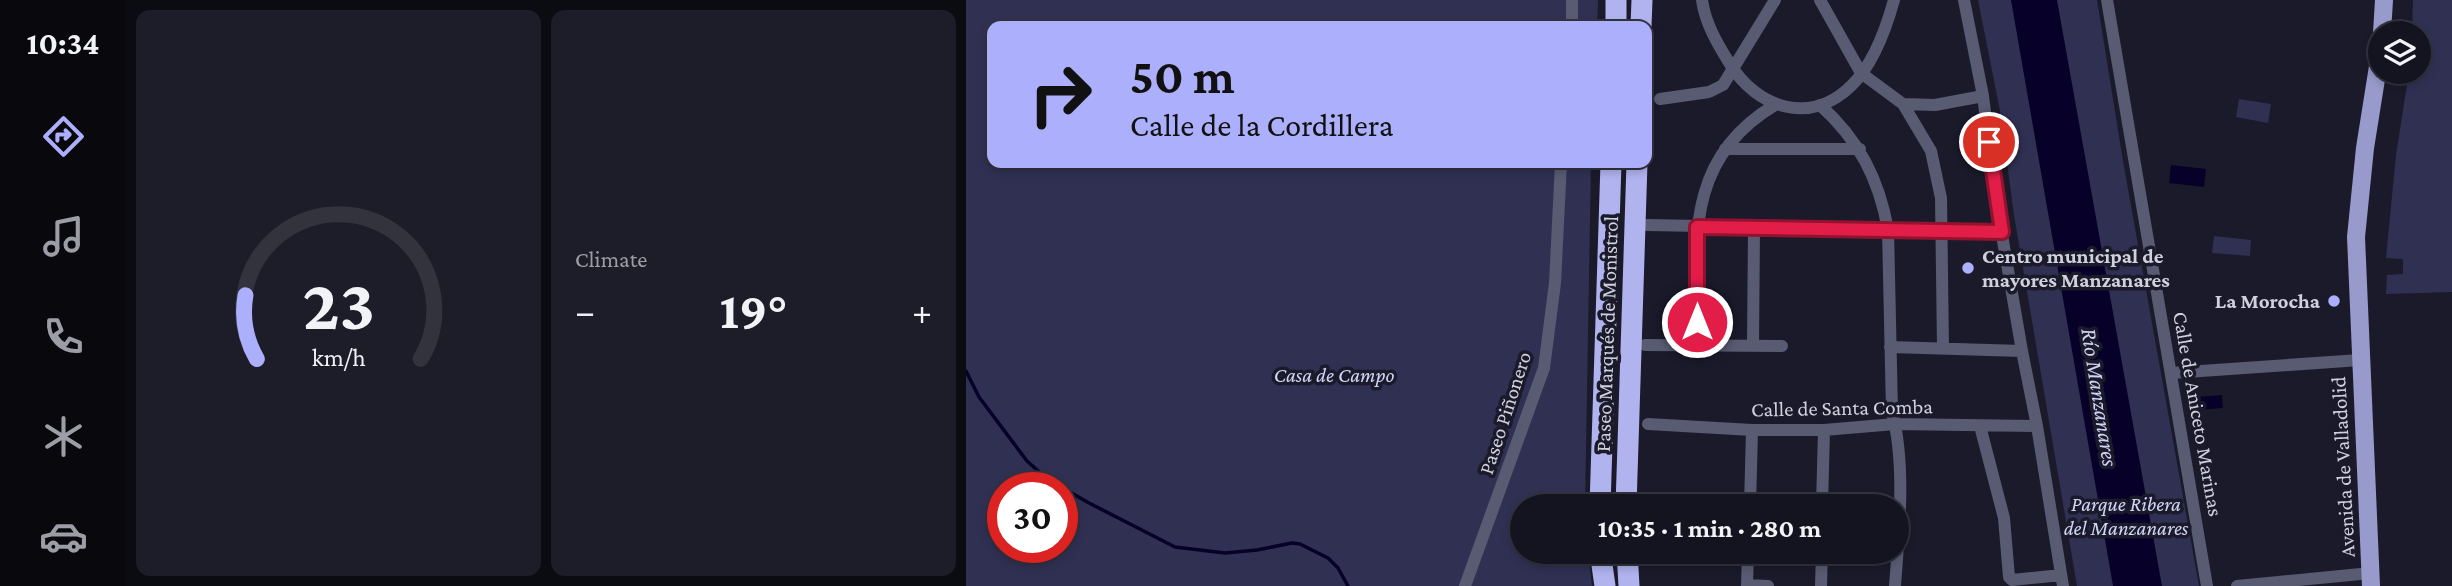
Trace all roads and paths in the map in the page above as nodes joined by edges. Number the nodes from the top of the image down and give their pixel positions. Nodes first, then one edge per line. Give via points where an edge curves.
1 (1572, 0) edge
2 (1616, 0) edge
3 (1642, 0) edge
4 (1702, 0) edge
5 (1775, 0) edge
6 (1821, 0) edge
7 (1894, 0) edge
8 (1964, 0) edge
9 (2107, 0) edge
10 (2384, 0) edge
11 (1572, 21) edge
12 (1615, 21) edge
13 (1641, 21) edge
14 (2383, 21) edge
15 (1734, 70) junction
16 (1861, 73) junction
17 (2375, 84) edge
18 (1983, 96) junction
19 (1660, 99) dead end
20 (1903, 104) junction
21 (1775, 105) junction
22 (1820, 106) junction
23 (1725, 149) junction
24 (1860, 149) junction
25 (1561, 168) edge
26 (1611, 168) edge
27 (1637, 168) edge
28 (1647, 225) dead end
29 (1697, 227) junction
30 (1754, 228) junction
31 (1888, 230) junction
32 (1942, 231) junction
33 (2002, 232) junction
34 (1645, 345) dead end
35 (1697, 345) junction
36 (1754, 346) junction
37 (1782, 346) dead end
38 (1890, 346) junction
39 (1943, 348) junction
40 (2021, 352) junction
41 (2360, 360) junction
42 (2172, 373) junction
43 (1648, 424) dead end
44 (1895, 424) junction
45 (1980, 426) junction
46 (2037, 426) junction
47 (1752, 430) junction
48 (1824, 430) junction
49 (1600, 494) edge
50 (1626, 494) edge
51 (1749, 494) edge
52 (1822, 494) edge
53 (1602, 564) edge
54 (1748, 564) edge
55 (1822, 564) edge
56 (1628, 567) edge
57 (2062, 580) edge
58 (2371, 580) edge
59 (1465, 586) edge
60 (1605, 586) edge
61 (1637, 586) edge
62 (1747, 586) edge
63 (1768, 586) edge
64 (1821, 586) edge
65 (1895, 586) edge
66 (2207, 586) edge
67 (2236, 586) edge

1 - 11 street
2 - 12 highway
3 - 13 highway
4 - 15 street via 1717,44
5 - 15 street
6 - 16 street
7 - 16 street
8 - 18 street
9 - 42 street, Calle de Aniceto Marinas
10 - 14 main road
15 - 19 street via 1723,85 1709,92
15 - 21 street via 1756,94
16 - 20 street
16 - 22 street via 1837,98
17 - 41 main road, Avenida de Valladolid via 2356,237
18 - 20 street via 1935,105
18 - 33 street
20 - 32 street via 1931,151 1941,198
21 - 22 street via 1796,109
21 - 23 street via 1748,123
22 - 24 street
23 - 24 street
23 - 29 street via 1704,191
24 - 31 street via 1884,204
25 - 59 street, Paseo Piñonero via 1555,283 1544,368
26 - 49 highway, Paseo Marqués de Monistrol
27 - 50 highway, Paseo Marqués de Monistrol
28 - 29 street
29 - 30 street
29 - 35 street
30 - 31 street
30 - 36 street
31 - 32 street
31 - 38 street
32 - 33 street
32 - 39 street
33 - 40 street
34 - 35 street
35 - 36 street
36 - 37 street
38 - 39 street
38 - 44 street
39 - 40 street
40 - 46 street
41 - 42 street, Avenida de Valladolid
41 - 58 main road, Avenida de Valladolid
42 - 66 street, Calle de Aniceto Marinas
43 - 47 street, Calle de Santa Comba
44 - 45 street, Calle de Santa Comba
44 - 48 street, Calle de Santa Comba
44 - 65 street via 1900,514
45 - 46 street, Calle de Santa Comba
45 - 57 street via 2004,517 2009,577
46 - 57 street
47 - 48 street, Calle de Santa Comba
47 - 51 street
48 - 52 street
53 - 60 highway
54 - 62 street
55 - 64 street
56 - 61 highway
58 - 67 street, Avenida de Valladolid
62 - 63 street

